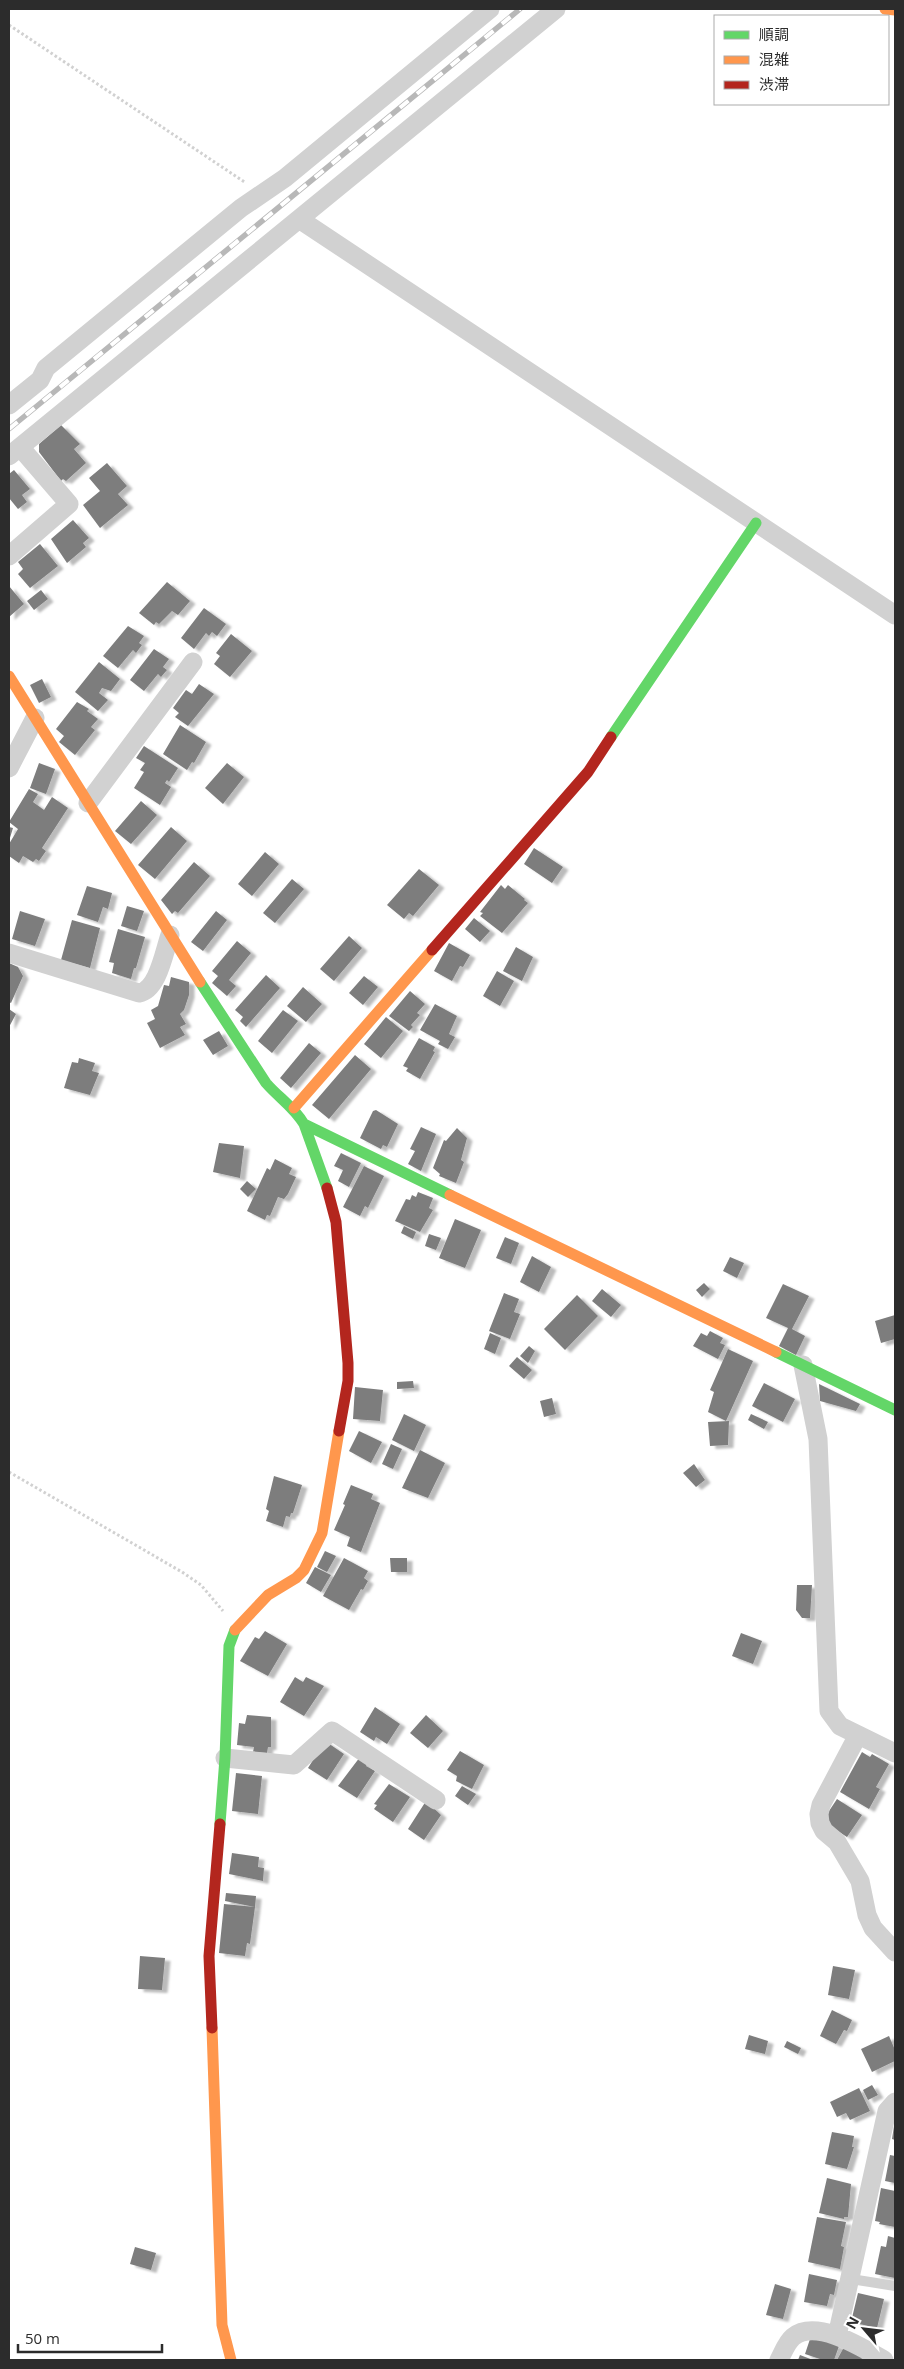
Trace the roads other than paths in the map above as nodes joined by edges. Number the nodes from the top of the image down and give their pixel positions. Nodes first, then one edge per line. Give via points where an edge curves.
1 (490, 9) edge
2 (556, 9) edge
3 (885, 9) edge
4 (895, 10) edge
5 (299, 219) junction
6 (9, 404) edge
7 (14, 452) edge
8 (756, 523) junction
9 (9, 556) edge
10 (895, 615) edge
11 (193, 662) dead end
12 (9, 676) edge
13 (35, 718) junction
14 (9, 768) edge
15 (88, 803) junction
16 (170, 935) junction
17 (9, 953) edge
18 (294, 1108) junction
19 (304, 1124) junction
20 (803, 1365) junction
21 (895, 1410) edge
22 (858, 1735) junction
23 (895, 1753) edge
24 (225, 1758) junction
25 (436, 1800) dead end
26 (895, 1952) edge
27 (895, 2102) edge
28 (850, 2278) junction
29 (895, 2286) edge
30 (837, 2336) junction
31 (231, 2360) edge
32 (779, 2360) edge
33 (884, 2360) edge

1 - 6 street via 46,368 40,380
2 - 5 street
3 - 4 street
5 - 7 street
5 - 8 street
7 - 9 street via 69,504
8 - 10 street
8 - 18 street via 588,772
11 - 15 street
12 - 13 street
13 - 14 street
13 - 15 street
15 - 16 street
16 - 17 street via 153,985 147,992 140,993
16 - 18 street via 266,1083 279,1098
18 - 19 street
19 - 20 street
19 - 24 street via 336,1222 348,1381 319,1540 304,1570 268,1595 232,1634
20 - 21 street
20 - 22 street via 818,1438 829,1711 840,1726
22 - 23 street
22 - 26 street via 818,1814 824,1831 838,1842 860,1881 867,1915 874,1928
24 - 25 street via 294,1765 332,1730
24 - 31 street via 209,1956 222,2324
27 - 28 street via 888,2111
28 - 29 lane
28 - 30 street
30 - 32 street via 822,2332 800,2333 789,2341
30 - 33 street

